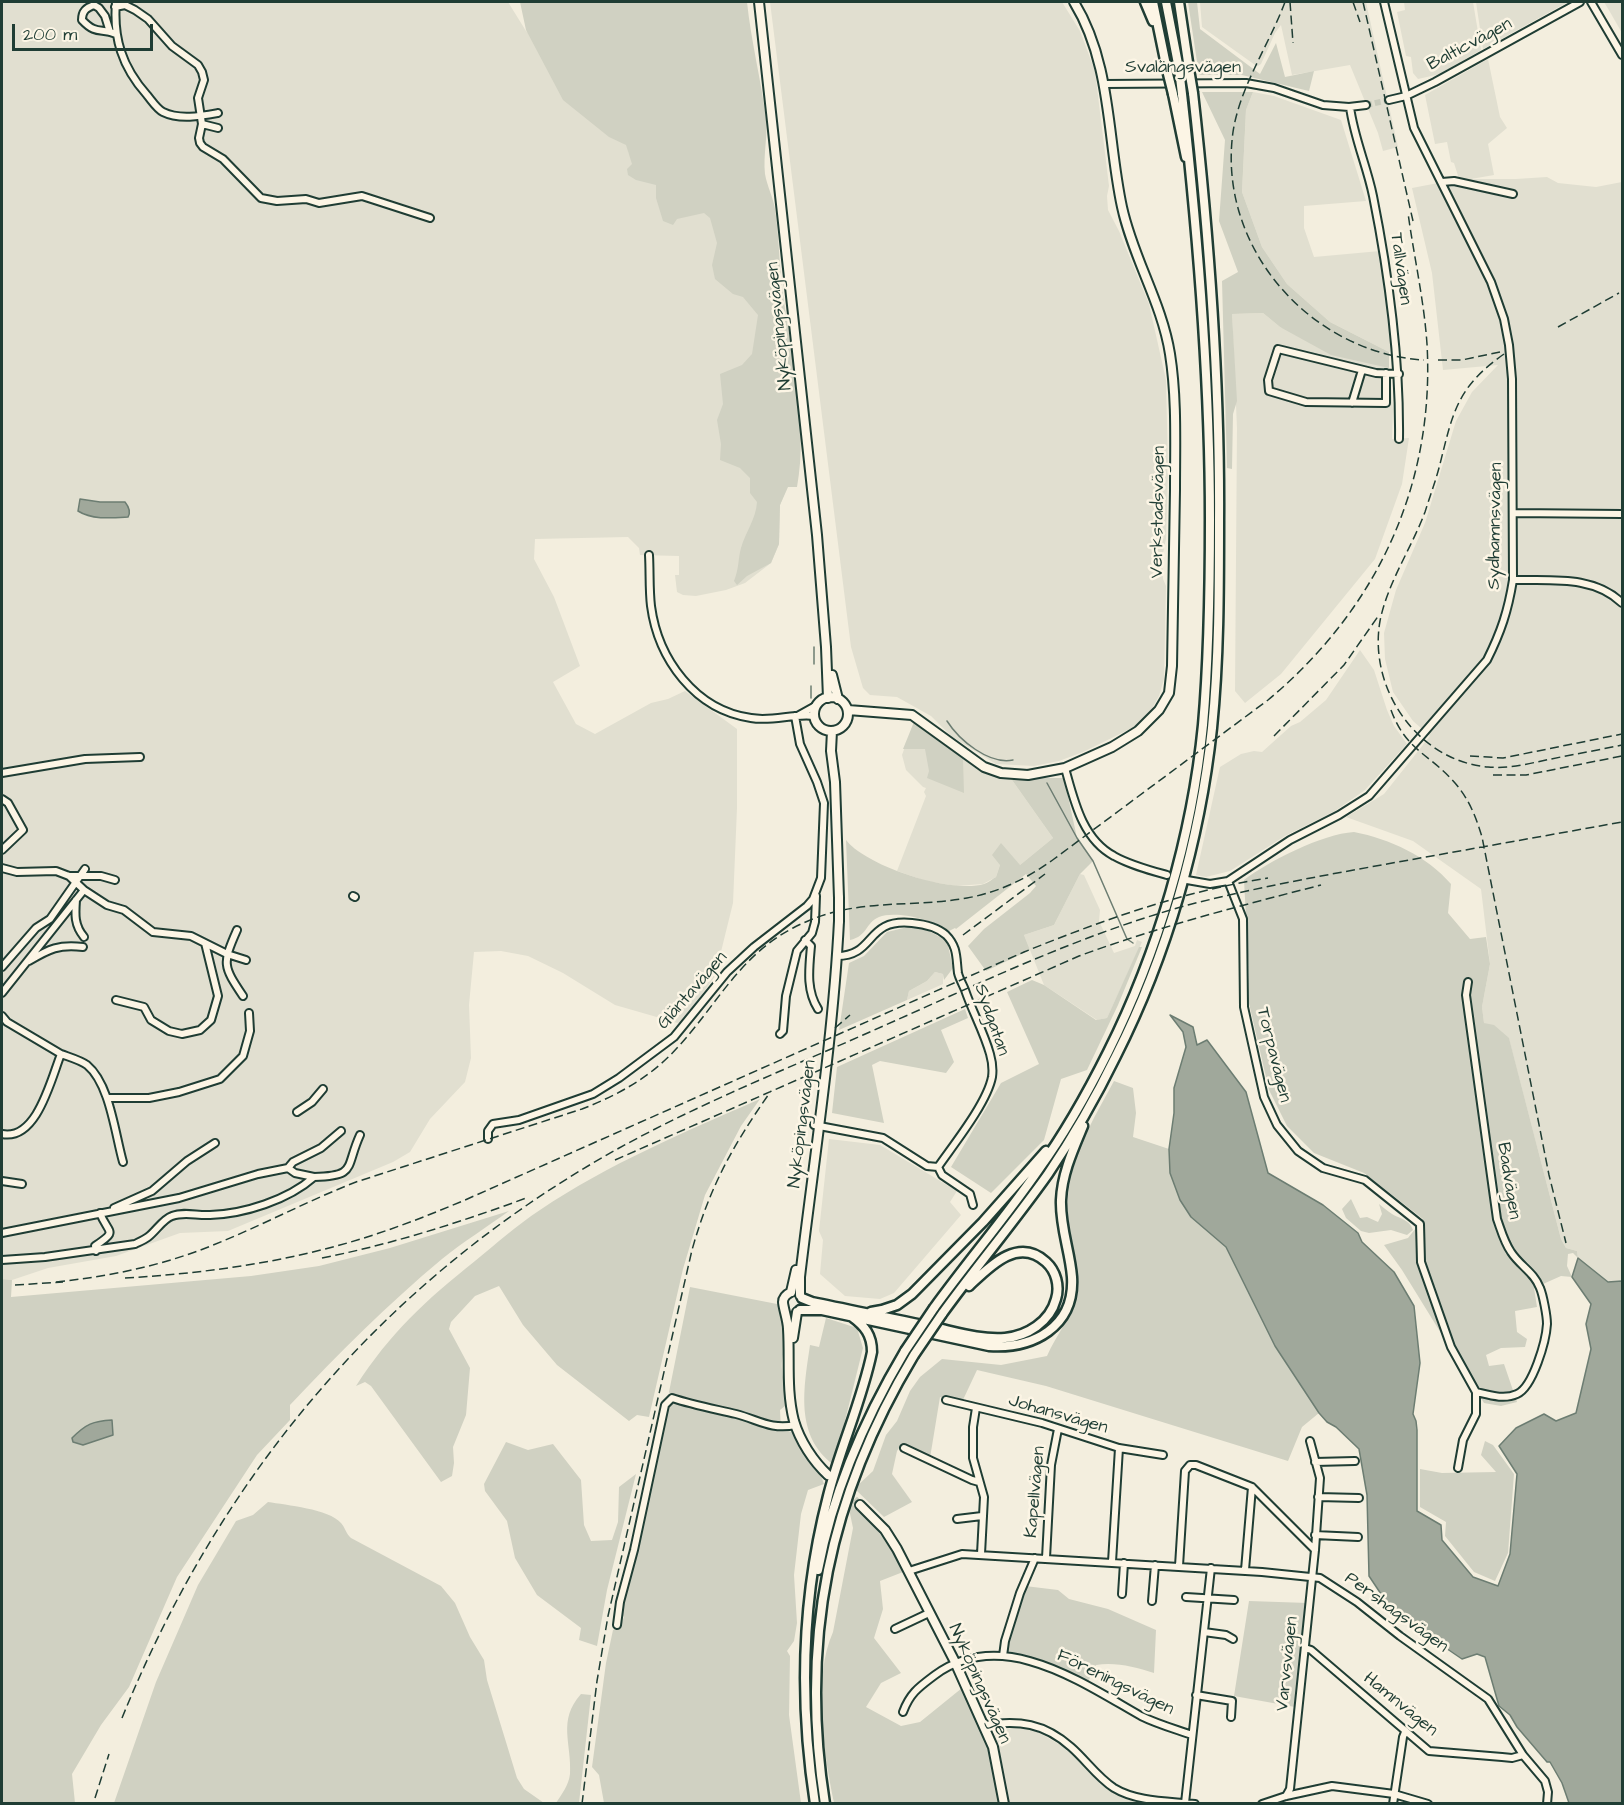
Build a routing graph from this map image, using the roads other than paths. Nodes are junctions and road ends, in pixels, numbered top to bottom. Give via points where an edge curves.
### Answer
1 (759, 2) edge
2 (1074, 2) edge
3 (1145, 2) edge
4 (1153, 2) edge
5 (1166, 2) edge
6 (1179, 2) edge
7 (1384, 2) edge
8 (1580, 2) edge
9 (1591, 2) edge
10 (116, 4) edge
11 (113, 33) junction
12 (1163, 49) junction
13 (1623, 55) edge
14 (1104, 84) junction
15 (1406, 96) junction
16 (1389, 100) tunnel mouth
17 (1366, 105) tunnel mouth
18 (1350, 107) junction
19 (218, 113) dead end
20 (200, 116) junction
21 (202, 124) junction
22 (218, 128) dead end
23 (1442, 183) junction
24 (1193, 190) junction
25 (1513, 194) dead end
26 (430, 218) dead end
27 (1362, 370) junction
28 (1386, 373) junction
29 (1399, 374) junction
30 (1352, 403) junction
31 (1399, 439) dead end
32 (1513, 513) junction
33 (1623, 514) edge
34 (649, 555) dead end
35 (1513, 580) junction
36 (1623, 603) edge
37 (826, 647) junction
38 (828, 698) junction
39 (838, 699) junction
40 (817, 705) junction
41 (848, 710) junction
42 (871, 712) junction
43 (795, 716) junction
44 (815, 716) junction
45 (847, 720) junction
46 (823, 729) junction
47 (832, 731) junction
48 (831, 750) junction
49 (140, 757) dead end
50 (1065, 768) junction
51 (2, 773) edge
52 (2, 799) edge
53 (2, 850) edge
54 (2, 868) edge
55 (85, 869) dead end
56 (1167, 875) dead end
57 (78, 880) junction
58 (115, 880) dead end
59 (1187, 880) dead end
60 (1228, 881) junction
61 (84, 890) junction
62 (816, 895) junction
63 (76, 899) junction
64 (237, 930) dead end
65 (84, 937) dead end
66 (805, 939) junction
67 (205, 943) junction
68 (83, 947) dead end
69 (227, 954) junction
70 (837, 956) junction
71 (246, 960) dead end
72 (24, 965) junction
73 (2, 967) edge
74 (1468, 982) dead end
75 (2, 993) edge
76 (243, 996) dead end
77 (116, 1000) dead end
78 (818, 1009) dead end
79 (249, 1013) dead end
80 (2, 1016) edge
81 (780, 1034) dead end
82 (61, 1054) junction
83 (323, 1089) dead end
84 (107, 1098) junction
85 (1092, 1101) junction
86 (297, 1112) dead end
87 (817, 1125) junction
88 (1067, 1125) junction
89 (341, 1131) dead end
90 (2, 1134) edge
91 (360, 1135) dead end
92 (488, 1139) dead end
93 (215, 1143) dead end
94 (123, 1162) dead end
95 (938, 1167) junction
96 (288, 1168) junction
97 (314, 1176) junction
98 (2, 1181) edge
99 (22, 1184) dead end
100 (973, 1205) dead end
101 (100, 1213) junction
102 (2, 1233) edge
103 (96, 1251) junction
104 (2, 1260) edge
105 (791, 1292) junction
106 (801, 1296) junction
107 (950, 1302) junction
108 (786, 1309) junction
109 (798, 1311) junction
110 (860, 1312) junction
111 (851, 1316) junction
112 (790, 1391) junction
113 (1476, 1392) junction
114 (946, 1400) dead end
115 (976, 1408) junction
116 (796, 1425) junction
117 (1058, 1429) junction
118 (1310, 1441) dead end
119 (904, 1448) dead end
120 (1119, 1448) junction
121 (1163, 1455) dead end
122 (1354, 1461) dead end
123 (1315, 1462) junction
124 (1458, 1468) dead end
125 (828, 1475) tunnel mouth
126 (979, 1482) junction
127 (1252, 1487) junction
128 (1318, 1497) junction
129 (1359, 1498) dead end
130 (860, 1505) tunnel mouth
131 (982, 1516) junction
132 (957, 1519) dead end
133 (1315, 1535) junction
134 (1358, 1537) dead end
135 (1315, 1550) junction
136 (981, 1554) junction
137 (1035, 1558) junction
138 (1046, 1558) junction
139 (1112, 1562) junction
140 (1124, 1563) junction
141 (1155, 1565) junction
142 (1179, 1566) junction
143 (1211, 1568) junction
144 (1245, 1570) junction
145 (909, 1571) junction
146 (1312, 1576) junction
147 (1122, 1594) dead end
148 (1186, 1597) dead end
149 (1209, 1598) junction
150 (1234, 1600) dead end
151 (1152, 1601) dead end
152 (929, 1613) junction
153 (617, 1625) dead end
154 (895, 1629) dead end
155 (1204, 1632) junction
156 (808, 1635) junction
157 (1233, 1639) dead end
158 (1305, 1648) junction
159 (1003, 1656) junction
160 (955, 1662) junction
161 (1196, 1695) junction
162 (903, 1712) dead end
163 (1231, 1717) dead end
164 (985, 1725) junction
165 (1405, 1732) junction
166 (1192, 1735) junction
167 (1523, 1755) junction
168 (1394, 1794) junction
169 (1286, 1796) junction
170 (815, 1803) edge
171 (825, 1803) edge
172 (1004, 1803) edge
173 (1185, 1803) edge
174 (1195, 1803) edge
175 (1264, 1803) edge
176 (1393, 1803) edge
177 (1428, 1803) edge
178 (1546, 1803) edge

1 - 37 main road, Nyköpingsvägen
2 - 14 main road, Verkstadsvägen via 1096,48
3 - 12 highway
4 - 12 highway
5 - 24 highway, bridge via 1179,69
6 - 85 highway, bridge via 1193,93 1211,277 1217,397 1218,640 1212,727 1192,842 1160,953 1135,1015
7 - 15 street, Sydhamnsvägen
8 - 15 street, Balticvägen
9 - 13 street
10 - 11 street
10 - 20 street via 135,10 198,65 204,80 198,98
11 - 11 street via 89,28 82,20 86,8 99,8
11 - 20 street via 127,70 161,111
12 - 24 highway, bridge
14 - 18 street, Svalängsvägen via 1246,82 1323,105
14 - 50 main road, Verkstadsvägen via 1123,209 1170,353 1175,411 1172,666 1169,693 1138,731
15 - 16 street
15 - 23 street, Sydhamnsvägen via 1414,128
17 - 18 street, Svalängsvägen
18 - 29 street, Tallvägen via 1379,225
19 - 20 street
20 - 21 street
21 - 22 street
21 - 26 street via 202,147 223,159 261,198 319,203 362,196
23 - 25 street via 1454,181
23 - 32 street, Sydhamnsvägen via 1491,282 1504,319 1512,379
24 - 88 highway via 1201,270 1210,484 1208,639 1202,728 1183,840 1152,947 1113,1042
27 - 28 street
27 - 30 street
27 - 30 street via 1278,349 1268,380 1269,391 1306,402
28 - 29 street
28 - 30 street via 1386,403
29 - 31 street, Tallvägen
32 - 33 street
32 - 35 street, Sydhamnsvägen
34 - 43 street via 651,608 659,640 672,667 688,687 736,716 764,720
35 - 36 street via 1581,582 1596,586
35 - 60 street, Sydhamnsvägen via 1508,612 1487,660 1381,784 1369,796
37 - 38 main road, Nyköpingsvägen
37 - 39 main road, Nyköpingsvägen
38 - 39 main road
38 - 40 main road
39 - 41 main road
40 - 43 street
40 - 44 main road
41 - 42 main road, Verkstadsvägen
41 - 45 main road
42 - 45 main road, Verkstadsvägen
42 - 50 main road, Verkstadsvägen via 912,715 984,767 1001,773 1028,775
43 - 44 street
43 - 62 street via 800,744 824,803 822,870
44 - 46 main road
45 - 47 main road via 840,729
46 - 47 main road
46 - 48 main road, Nyköpingsvägen
47 - 48 main road, Nyköpingsvägen
48 - 70 main road, Nyköpingsvägen, bridge via 839,898
49 - 51 street via 85,759
50 - 56 street via 1080,818 1100,846 1122,860
52 - 53 street via 23,830
54 - 57 street via 17,872 56,871
55 - 57 street
57 - 58 street via 101,876
57 - 61 street
57 - 73 street via 50,919 36,928
59 - 60 street via 1210,884
60 - 113 street, Torpavägen via 1244,919 1244,1007 1264,1097 1277,1125 1298,1151 1323,1167 1365,1180 1420,1224 1421,1262 1451,1347
61 - 63 street
61 - 67 street via 106,905 124,910 153,932 191,936
62 - 66 street via 815,922
62 - 92 street, Gläntavägen via 726,972 667,1043 593,1094 519,1120 493,1124
63 - 65 street via 75,921
63 - 72 street
64 - 69 street
66 - 78 street via 811,946 809,986
66 - 81 street via 797,951
67 - 69 street
67 - 77 street via 218,996 211,1020 200,1029 182,1034 169,1031 152,1020 144,1007
68 - 72 street via 56,947
69 - 71 street
69 - 76 street via 225,966
70 - 87 main road, Nyköpingsvägen
70 - 95 street, Sydgatan via 856,953 882,926 901,922 935,928 955,947 958,973 991,1054 992,1074 981,1103
72 - 75 street
74 - 113 street, Badvägen via 1466,995 1497,1219 1512,1254 1534,1275 1541,1289 1547,1324 1525,1389 1505,1397
79 - 84 street via 250,1031 243,1056 220,1079 149,1098
80 - 82 street
82 - 84 street via 85,1064 99,1077
82 - 90 street via 32,1123 21,1131
83 - 86 street
84 - 94 street
85 - 107 highway via 1049,1173
85 - 111 highway via 1068,1161 1061,1196 1071,1291 1066,1309 1049,1331 1023,1345 1002,1347
87 - 95 street via 883,1138 927,1166
87 - 105 main road, Nyköpingsvägen
87 - 106 main road, Nyköpingsvägen
88 - 110 highway via 983,1222 912,1294 890,1308
88 - 156 highway, bridge via 1040,1168 934,1308 880,1393 845,1470 823,1544
89 - 96 street
91 - 97 street via 349,1169 336,1176
93 - 101 street via 152,1191
95 - 100 street via 942,1175 970,1194
96 - 97 street
96 - 101 street via 179,1198
97 - 103 street via 303,1186 251,1207 209,1215 170,1216 135,1244
98 - 99 street
101 - 102 street
101 - 103 street via 111,1232 96,1246
103 - 104 street
105 - 106 main road
105 - 108 main road via 783,1299
106 - 109 main road via 803,1305
106 - 110 highway
107 - 110 highway via 993,1264 1014,1253 1030,1253 1045,1261 1057,1282 1056,1298 1046,1318 1024,1333 1004,1338
107 - 171 highway, bridge via 914,1355 869,1438 833,1546 822,1600 815,1678
108 - 109 main road
108 - 112 main road
109 - 111 highway via 822,1310
109 - 112 main road via 793,1330
111 - 156 highway via 869,1332 872,1352 819,1534 811,1575
112 - 116 main road
113 - 124 street via 1476,1414 1463,1440
114 - 115 street, Johansvägen
115 - 117 street, Johansvägen
115 - 126 street via 973,1458
116 - 125 main road via 804,1444
116 - 153 street via 769,1426 672,1398 664,1406
117 - 120 street, Johansvägen
117 - 138 street, Kapellvägen via 1051,1465
118 - 123 street, Varvsvägen
119 - 126 street
120 - 121 street, Johansvägen
120 - 139 street
122 - 123 street
123 - 128 street, Varvsvägen via 1320,1478
126 - 131 street via 984,1497
127 - 135 street
127 - 142 street via 1190,1465 1185,1471
127 - 144 street
128 - 129 street
128 - 133 street, Varvsvägen
130 - 145 main road, Nyköpingsvägen via 885,1530
131 - 132 street
131 - 136 street
133 - 134 street
133 - 135 street, Varvsvägen
135 - 146 street, Varvsvägen
136 - 137 street, Pershagsvägen
136 - 145 street, Pershagsvägen via 962,1554
137 - 138 street, Pershagsvägen
137 - 159 street, Kapellvägen via 1020,1593
138 - 139 street, Pershagsvägen
139 - 140 street, Pershagsvägen
140 - 141 street, Pershagsvägen
140 - 147 street
141 - 142 street, Pershagsvägen
141 - 151 street
142 - 143 street, Pershagsvägen
143 - 144 street, Pershagsvägen
143 - 149 street
144 - 146 street, Pershagsvägen
145 - 152 main road, Nyköpingsvägen
146 - 158 street, Varvsvägen
146 - 167 street, Pershagsvägen via 1332,1584 1483,1694
148 - 149 street
149 - 150 street
149 - 155 street
152 - 154 street, Nyköpingsvägen
152 - 160 main road, Nyköpingsvägen
155 - 157 street
155 - 161 street
156 - 170 highway via 805,1716
158 - 165 street, Hamnvägen
158 - 169 street, Varvsvägen via 1290,1789
159 - 160 street, Föreningsvägen
159 - 166 street, Föreningsvägen via 1059,1671 1142,1716
160 - 162 street, Föreningsvägen via 911,1694
160 - 164 main road, Nyköpingsvägen
161 - 163 street via 1232,1701
161 - 166 street
164 - 172 main road, Nyköpingsvägen
164 - 173 street via 1030,1724 1070,1746 1115,1788 1143,1798
165 - 167 street, Hamnvägen via 1429,1751 1502,1758
165 - 168 street
166 - 173 street
167 - 178 street, Pershagsvägen via 1545,1781
168 - 169 street via 1332,1786
168 - 176 street
168 - 177 street
169 - 175 street
173 - 174 street

